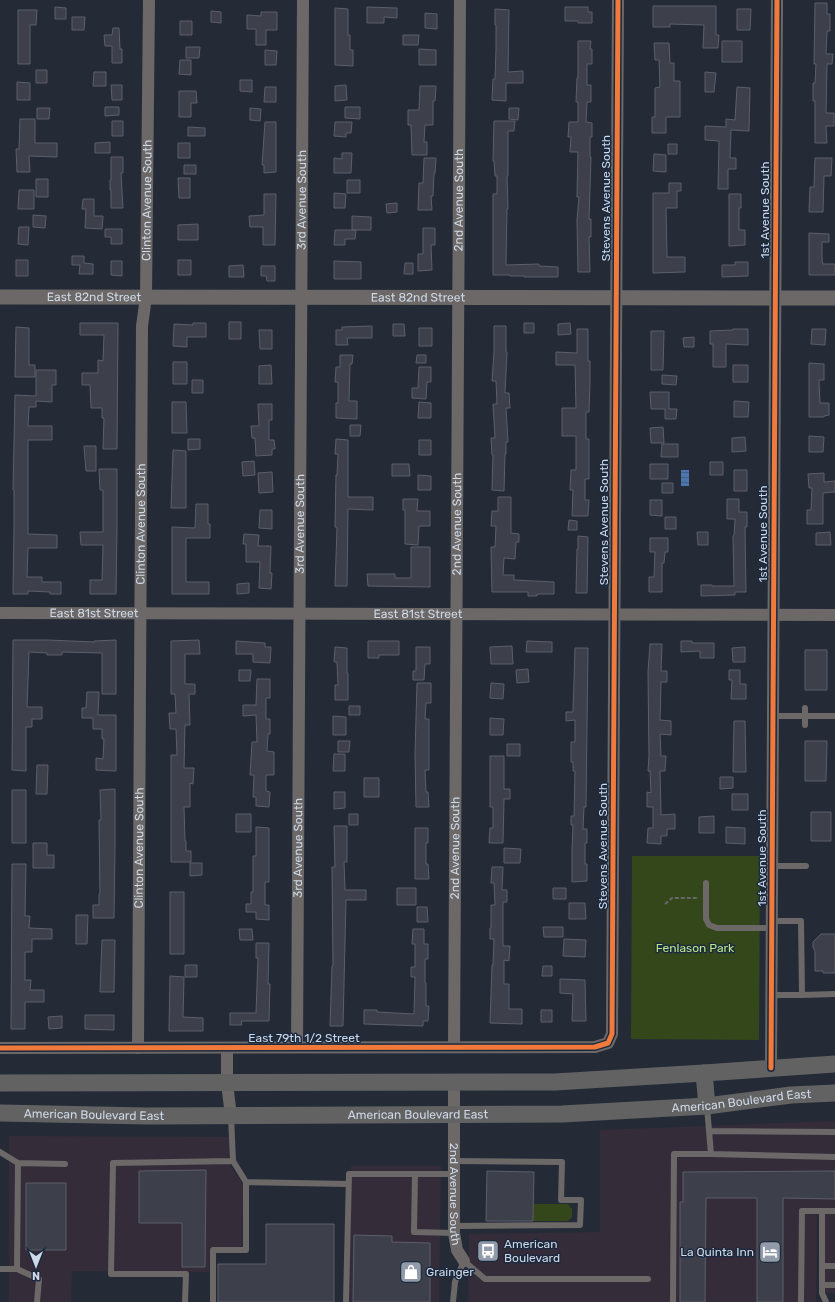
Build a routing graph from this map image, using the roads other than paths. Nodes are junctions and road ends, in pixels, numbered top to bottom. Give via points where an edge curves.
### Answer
1 (149, 0) edge
2 (302, 0) edge
3 (460, 0) edge
4 (618, 0) edge
5 (777, 0) edge
6 (0, 297) edge
7 (146, 297) junction
8 (300, 297) junction
9 (458, 297) junction
10 (616, 297) junction
11 (774, 298) junction
12 (835, 298) edge
13 (0, 612) edge
14 (141, 613) junction
15 (299, 613) junction
16 (456, 613) junction
17 (614, 614) junction
18 (773, 614) junction
19 (835, 615) edge
20 (805, 708) dead end
21 (773, 716) junction
22 (805, 716) junction
23 (835, 716) edge
24 (805, 725) dead end
25 (772, 866) junction
26 (806, 866) dead end
27 (706, 883) dead end
28 (772, 924) junction
29 (835, 994) edge
30 (771, 995) junction
31 (802, 995) junction
32 (608, 1043) joint
33 (297, 1047) junction
34 (454, 1047) junction
35 (0, 1048) edge
36 (138, 1048) junction
37 (227, 1048) junction
38 (835, 1064) edge
39 (771, 1068) junction
40 (704, 1073) junction
41 (454, 1082) junction
42 (227, 1083) junction
43 (0, 1084) edge
44 (835, 1093) edge
45 (707, 1106) junction
46 (0, 1113) edge
47 (454, 1115) junction
48 (231, 1116) junction
49 (710, 1131) junction
50 (835, 1132) edge
51 (0, 1152) edge
52 (711, 1154) junction
53 (835, 1157) edge
54 (454, 1161) junction
55 (233, 1162) junction
56 (18, 1163) junction
57 (65, 1164) dead end
58 (415, 1174) junction
59 (454, 1174) junction
60 (246, 1182) junction
61 (348, 1184) junction
62 (835, 1211) edge
63 (822, 1212) junction
64 (454, 1229) junction
65 (464, 1261) junction
66 (822, 1266) junction
67 (835, 1266) edge
68 (0, 1269) edge
69 (18, 1269) junction
70 (648, 1279) dead end
71 (835, 1285) edge
72 (822, 1286) junction
73 (37, 1302) edge
74 (185, 1302) edge
75 (213, 1302) edge
76 (346, 1302) edge
77 (453, 1302) edge
78 (673, 1302) edge
79 (801, 1302) edge
80 (826, 1302) edge

1 - 7 street, Clinton Avenue South
2 - 8 street, 3rd Avenue South
3 - 9 street, 2nd Avenue South
4 - 10 street, Stevens Avenue South
5 - 11 street, 1st Avenue South
6 - 7 street, East 82nd Street
7 - 8 street, East 82nd Street
7 - 14 street, Clinton Avenue South via 142,326
8 - 9 street, East 82nd Street
8 - 15 street, 3rd Avenue South
9 - 10 street, East 82nd Street
9 - 16 street, 2nd Avenue South
10 - 11 street, East 82nd Street
10 - 17 street, Stevens Avenue South
11 - 12 street, East 82nd Street
11 - 18 street, 1st Avenue South
13 - 14 street, East 81st Street
14 - 15 street, East 81st Street
14 - 36 street, Clinton Avenue South
15 - 16 street, East 81st Street
15 - 33 street, 3rd Avenue South
16 - 17 street, East 81st Street
16 - 34 street, 2nd Avenue South
17 - 18 street, East 81st Street
17 - 32 street, Stevens Avenue South via 612,1034
18 - 19 street, East 81st Street
18 - 21 street, 1st Avenue South
20 - 22 lane
21 - 22 lane
21 - 25 street, 1st Avenue South
22 - 23 lane
22 - 24 lane
25 - 26 lane
25 - 28 street, 1st Avenue South
27 - 28 lane via 706,919 709,925 717,928
28 - 30 street, 1st Avenue South
28 - 31 lane via 801,921
29 - 31 lane
30 - 31 lane
30 - 39 street, 1st Avenue South
32 - 34 street, East 79th 1/2 Street via 595,1047
33 - 34 street, East 79th 1/2 Street
33 - 37 street, East 79th 1/2 Street
35 - 36 street, East 79th 1/2 Street
36 - 37 street, East 79th 1/2 Street
37 - 42 street
38 - 39 main road
39 - 40 main road
40 - 41 main road via 555,1082
40 - 45 main road
41 - 42 main road
41 - 47 street, 2nd Avenue South
42 - 43 main road
42 - 48 street
44 - 45 main road, American Boulevard East via 791,1095
45 - 47 main road, American Boulevard East via 562,1114
45 - 49 lane
46 - 48 main road, American Boulevard East
47 - 48 main road, American Boulevard East
47 - 54 street, 2nd Avenue South
48 - 55 lane
49 - 50 lane
49 - 52 lane
51 - 56 lane
52 - 53 lane
52 - 78 lane via 674,1154
54 - 59 street, 2nd Avenue South
54 - 64 lane via 562,1162 561,1200 581,1200 580,1225
55 - 60 lane
55 - 74 lane via 113,1163 111,1274 186,1274
56 - 57 lane
56 - 69 lane
58 - 59 lane
58 - 61 lane via 349,1174
58 - 64 lane via 414,1232
59 - 64 street, 2nd Avenue South
60 - 61 lane
60 - 75 lane via 246,1250 213,1250
61 - 76 lane
62 - 63 lane
63 - 66 lane
63 - 79 lane via 802,1211
64 - 65 street, 2nd Avenue South via 457,1250
65 - 70 lane via 485,1279
65 - 77 lane, 2nd Avenue South via 455,1282
66 - 67 lane
66 - 72 lane
68 - 69 lane
69 - 73 lane via 39,1279
71 - 72 lane
72 - 80 lane

